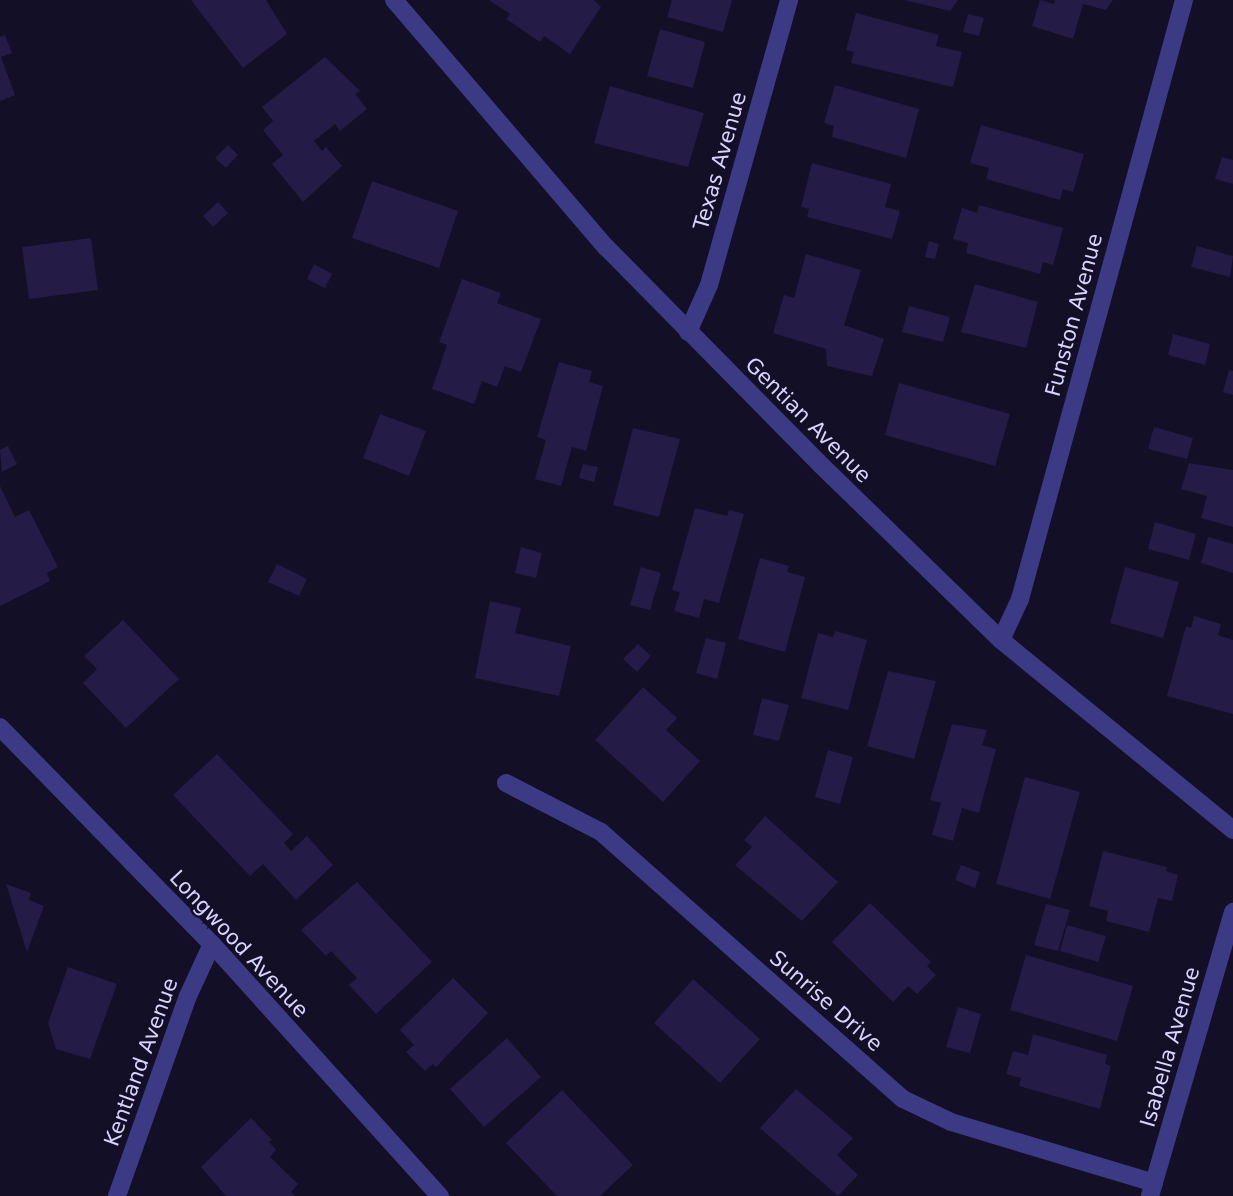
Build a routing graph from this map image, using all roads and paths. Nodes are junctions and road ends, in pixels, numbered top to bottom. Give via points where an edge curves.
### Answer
1 (394, 0) edge
2 (789, 0) edge
3 (1184, 0) edge
4 (688, 332) junction
5 (1001, 640) junction
6 (0, 727) edge
7 (506, 783) dead end
8 (1233, 830) edge
9 (1233, 912) edge
10 (212, 944) junction
11 (1152, 1189) edge
12 (117, 1196) edge
13 (440, 1196) edge

1 - 4 street, Gentian Avenue via 606,247
2 - 4 street, Texas Avenue via 709,285
3 - 5 street, Funston Avenue via 1020,599
4 - 5 street, Gentian Avenue
5 - 8 street, Gentian Avenue
6 - 10 street, Longwood Avenue
7 - 11 street, Sunrise Drive via 601,832 903,1100 951,1122
9 - 11 street, Isabella Avenue
10 - 12 street, Kentland Avenue via 188,996
10 - 13 street, Longwood Avenue

